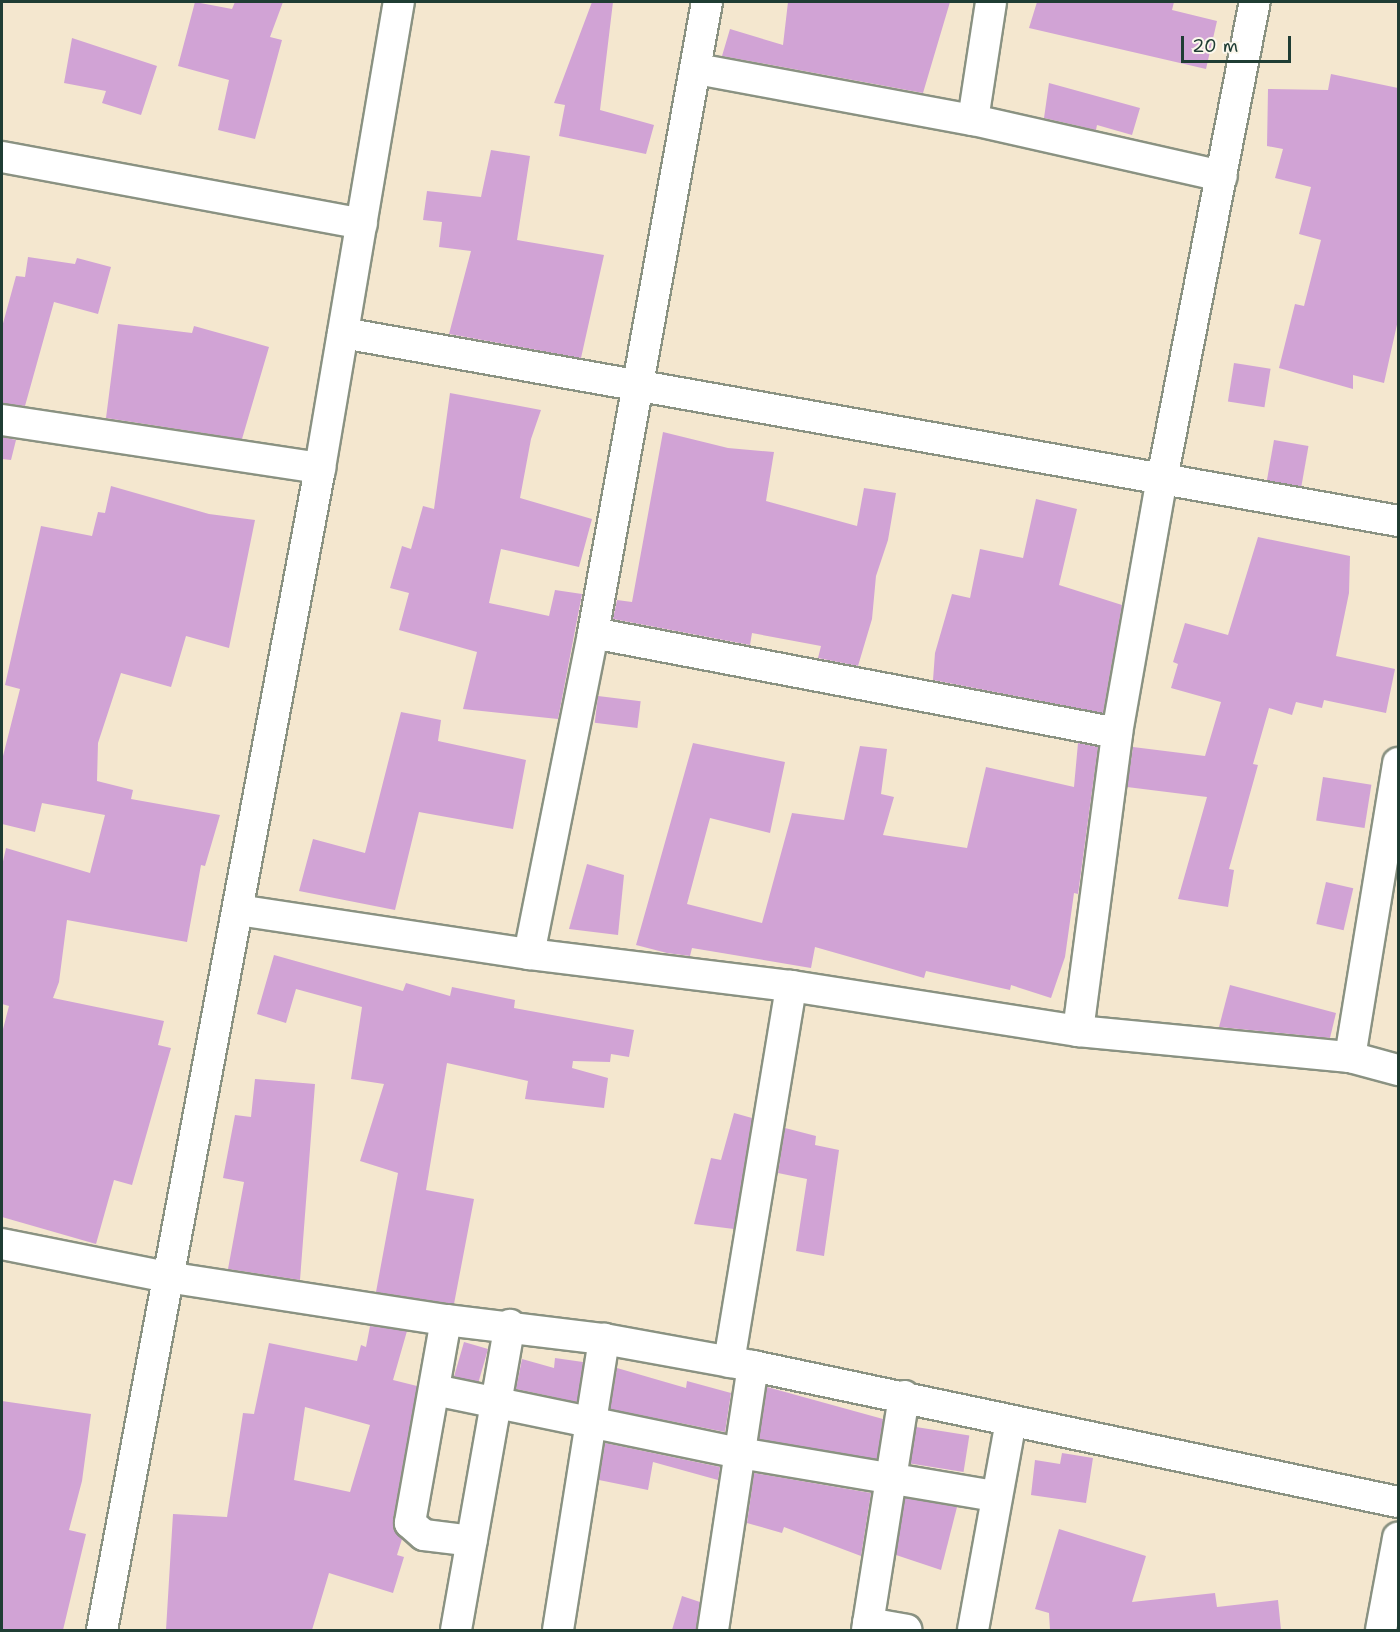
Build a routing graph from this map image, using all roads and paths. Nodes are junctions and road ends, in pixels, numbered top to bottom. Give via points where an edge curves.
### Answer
1 (399, 2) edge
2 (707, 2) edge
3 (991, 2) edge
4 (1255, 2) edge
5 (696, 69) junction
6 (973, 120) junction
7 (2, 157) edge
8 (1222, 176) junction
9 (362, 224) junction
10 (343, 333) junction
11 (638, 385) junction
12 (2, 420) edge
13 (320, 468) junction
14 (1162, 479) junction
15 (1398, 521) edge
16 (593, 633) junction
17 (1117, 733) junction
18 (1398, 763) edge
19 (238, 910) junction
20 (529, 954) junction
21 (791, 986) junction
22 (1078, 1031) junction
23 (1350, 1057) junction
24 (1398, 1070) edge
25 (2, 1244) edge
26 (167, 1277) junction
27 (446, 1320) junction
28 (510, 1325) junction
29 (604, 1339) junction
30 (741, 1364) junction
31 (435, 1390) junction
32 (904, 1396) junction
33 (494, 1403) junction
34 (1011, 1421) junction
35 (589, 1422) junction
36 (740, 1453) junction
37 (891, 1479) junction
38 (994, 1497) junction
39 (1398, 1502) edge
40 (1398, 1538) edge
41 (472, 1541) junction
42 (867, 1627) edge
43 (102, 1630) edge
44 (456, 1630) edge
45 (558, 1630) edge
46 (713, 1630) edge
47 (906, 1630) edge
48 (973, 1630) edge
49 (1381, 1630) edge

1 - 9 street
2 - 5 street
3 - 6 street
4 - 8 street
5 - 6 street
5 - 11 street
6 - 8 street
7 - 9 street
8 - 14 street
9 - 10 street
10 - 11 street
10 - 13 street
11 - 14 street
11 - 16 street
12 - 13 street
13 - 19 street
14 - 15 street
14 - 17 street
16 - 17 street
16 - 20 street
17 - 22 street
18 - 23 street
19 - 20 street
19 - 26 street
20 - 21 street
21 - 22 street
21 - 30 street
22 - 23 street
23 - 24 street
25 - 26 street
26 - 27 street
26 - 43 street
27 - 28 street
27 - 31 street
28 - 29 street
28 - 33 street
29 - 30 street
29 - 35 street
30 - 32 street
30 - 36 street
31 - 33 street
31 - 41 street via 410,1523 424,1534
32 - 34 street
32 - 37 street
33 - 35 street
33 - 41 street
34 - 38 street
34 - 39 street
35 - 36 street
35 - 45 street
36 - 37 street
36 - 46 street
37 - 38 street
37 - 42 street
38 - 48 street
40 - 49 street
41 - 44 street
42 - 47 street

